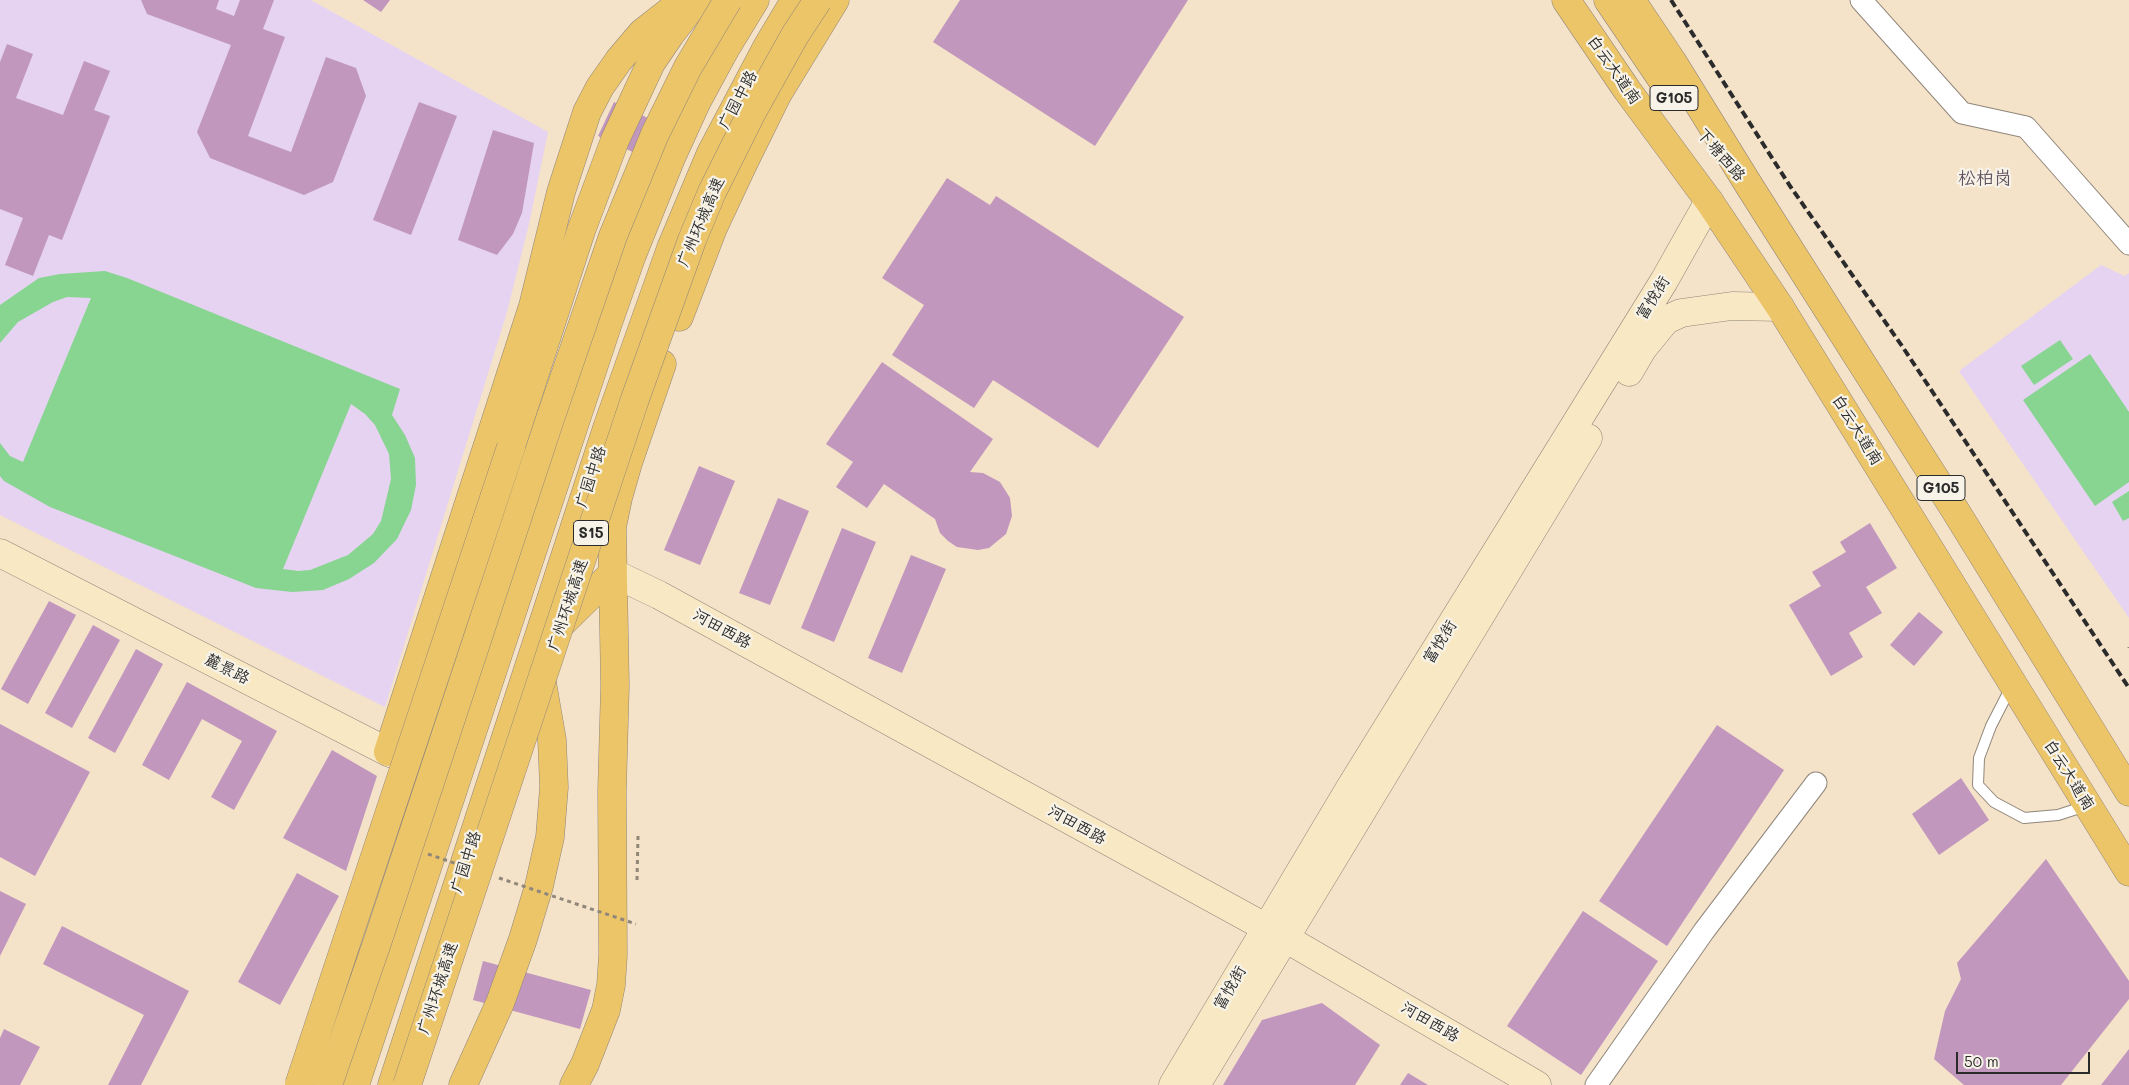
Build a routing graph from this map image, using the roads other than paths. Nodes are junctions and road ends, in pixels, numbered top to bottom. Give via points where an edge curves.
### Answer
1 (684, 0) edge
2 (697, 0) edge
3 (728, 0) edge
4 (755, 0) edge
5 (818, 0) edge
6 (835, 0) edge
7 (1566, 0) edge
8 (1587, 0) edge
9 (1608, 0) edge
10 (1631, 0) edge
11 (1861, 0) edge
12 (790, 8) edge
13 (724, 51) junction
14 (777, 95) junction
15 (1750, 187) junction
16 (1709, 200) junction
17 (646, 220) junction
18 (2129, 244) edge
19 (1780, 307) junction
20 (654, 386) junction
21 (608, 425) junction
22 (566, 448) junction
23 (503, 519) junction
24 (0, 553) edge
25 (613, 573) junction
26 (536, 649) junction
27 (2013, 684) junction
28 (388, 752) junction
29 (423, 766) junction
30 (457, 779) junction
31 (1816, 783) dead end
32 (2129, 792) edge
33 (2088, 805) junction
34 (2128, 873) edge
35 (1275, 933) junction
36 (1188, 1079) edge
37 (299, 1085) edge
38 (318, 1085) edge
39 (328, 1085) edge
40 (355, 1085) edge
41 (392, 1085) edge
42 (407, 1085) edge
43 (463, 1085) edge
44 (574, 1085) edge
45 (1536, 1085) edge
46 (1596, 1085) edge

1 - 28 main road via 642,33 600,87 587,112 561,192 533,306
2 - 37 main road, bridge via 651,64 615,140 581,231
3 - 13 main road
3 - 39 main road, bridge via 688,67 655,134 617,228
4 - 13 main road, 广园中路
5 - 42 main road, 广州环城高速 / S15, bridge via 751,114 712,192 689,248 632,408
6 - 14 main road
7 - 16 main road, 白云大道南 via 1627,90
8 - 16 main road, 下塘西路 / G105 via 1646,88
9 - 15 main road, 下塘西路 / G105 via 1690,120
10 - 15 main road
11 - 18 street via 1962,113 2026,126
12 - 14 main road
12 - 21 main road, 广园中路 via 735,105 690,198
13 - 17 main road, 广园中路 via 698,101
14 - 20 main road via 713,228
15 - 32 main road, G105
16 - 19 main road, 白云大道南 / G105
16 - 35 street, 富悦街 via 1664,281
17 - 22 main road, 广园中路
17 - 23 main road via 613,260 574,324 556,365
19 - 27 main road, 白云大道南 / G105
19 - 35 street, 富悦街 via 1732,306 1681,313 1666,320 1654,334
20 - 21 main road
20 - 25 main road via 618,498 612,528
21 - 26 main road, 广园中路
22 - 23 main road
22 - 30 main road, 广园中路
23 - 29 main road
24 - 28 street, 麓景路
25 - 26 main road
25 - 35 street, 河田西路 via 668,600
25 - 44 main road via 612,978 606,1010
26 - 41 main road, 广园中路
26 - 43 main road via 552,740 554,787 550,837 540,886 523,939 500,1003
27 - 33 main road, 白云大道南 / G105
27 - 33 lane via 1978,758 1978,785 1994,802 2024,818 2058,815
28 - 29 street, 麓景路
29 - 30 street, 麓景路
29 - 38 main road
30 - 40 main road, 广园中路
31 - 46 street via 1704,931
33 - 34 main road, 白云大道南 / G105
35 - 36 street, 富悦街
35 - 45 street, 河田西路

